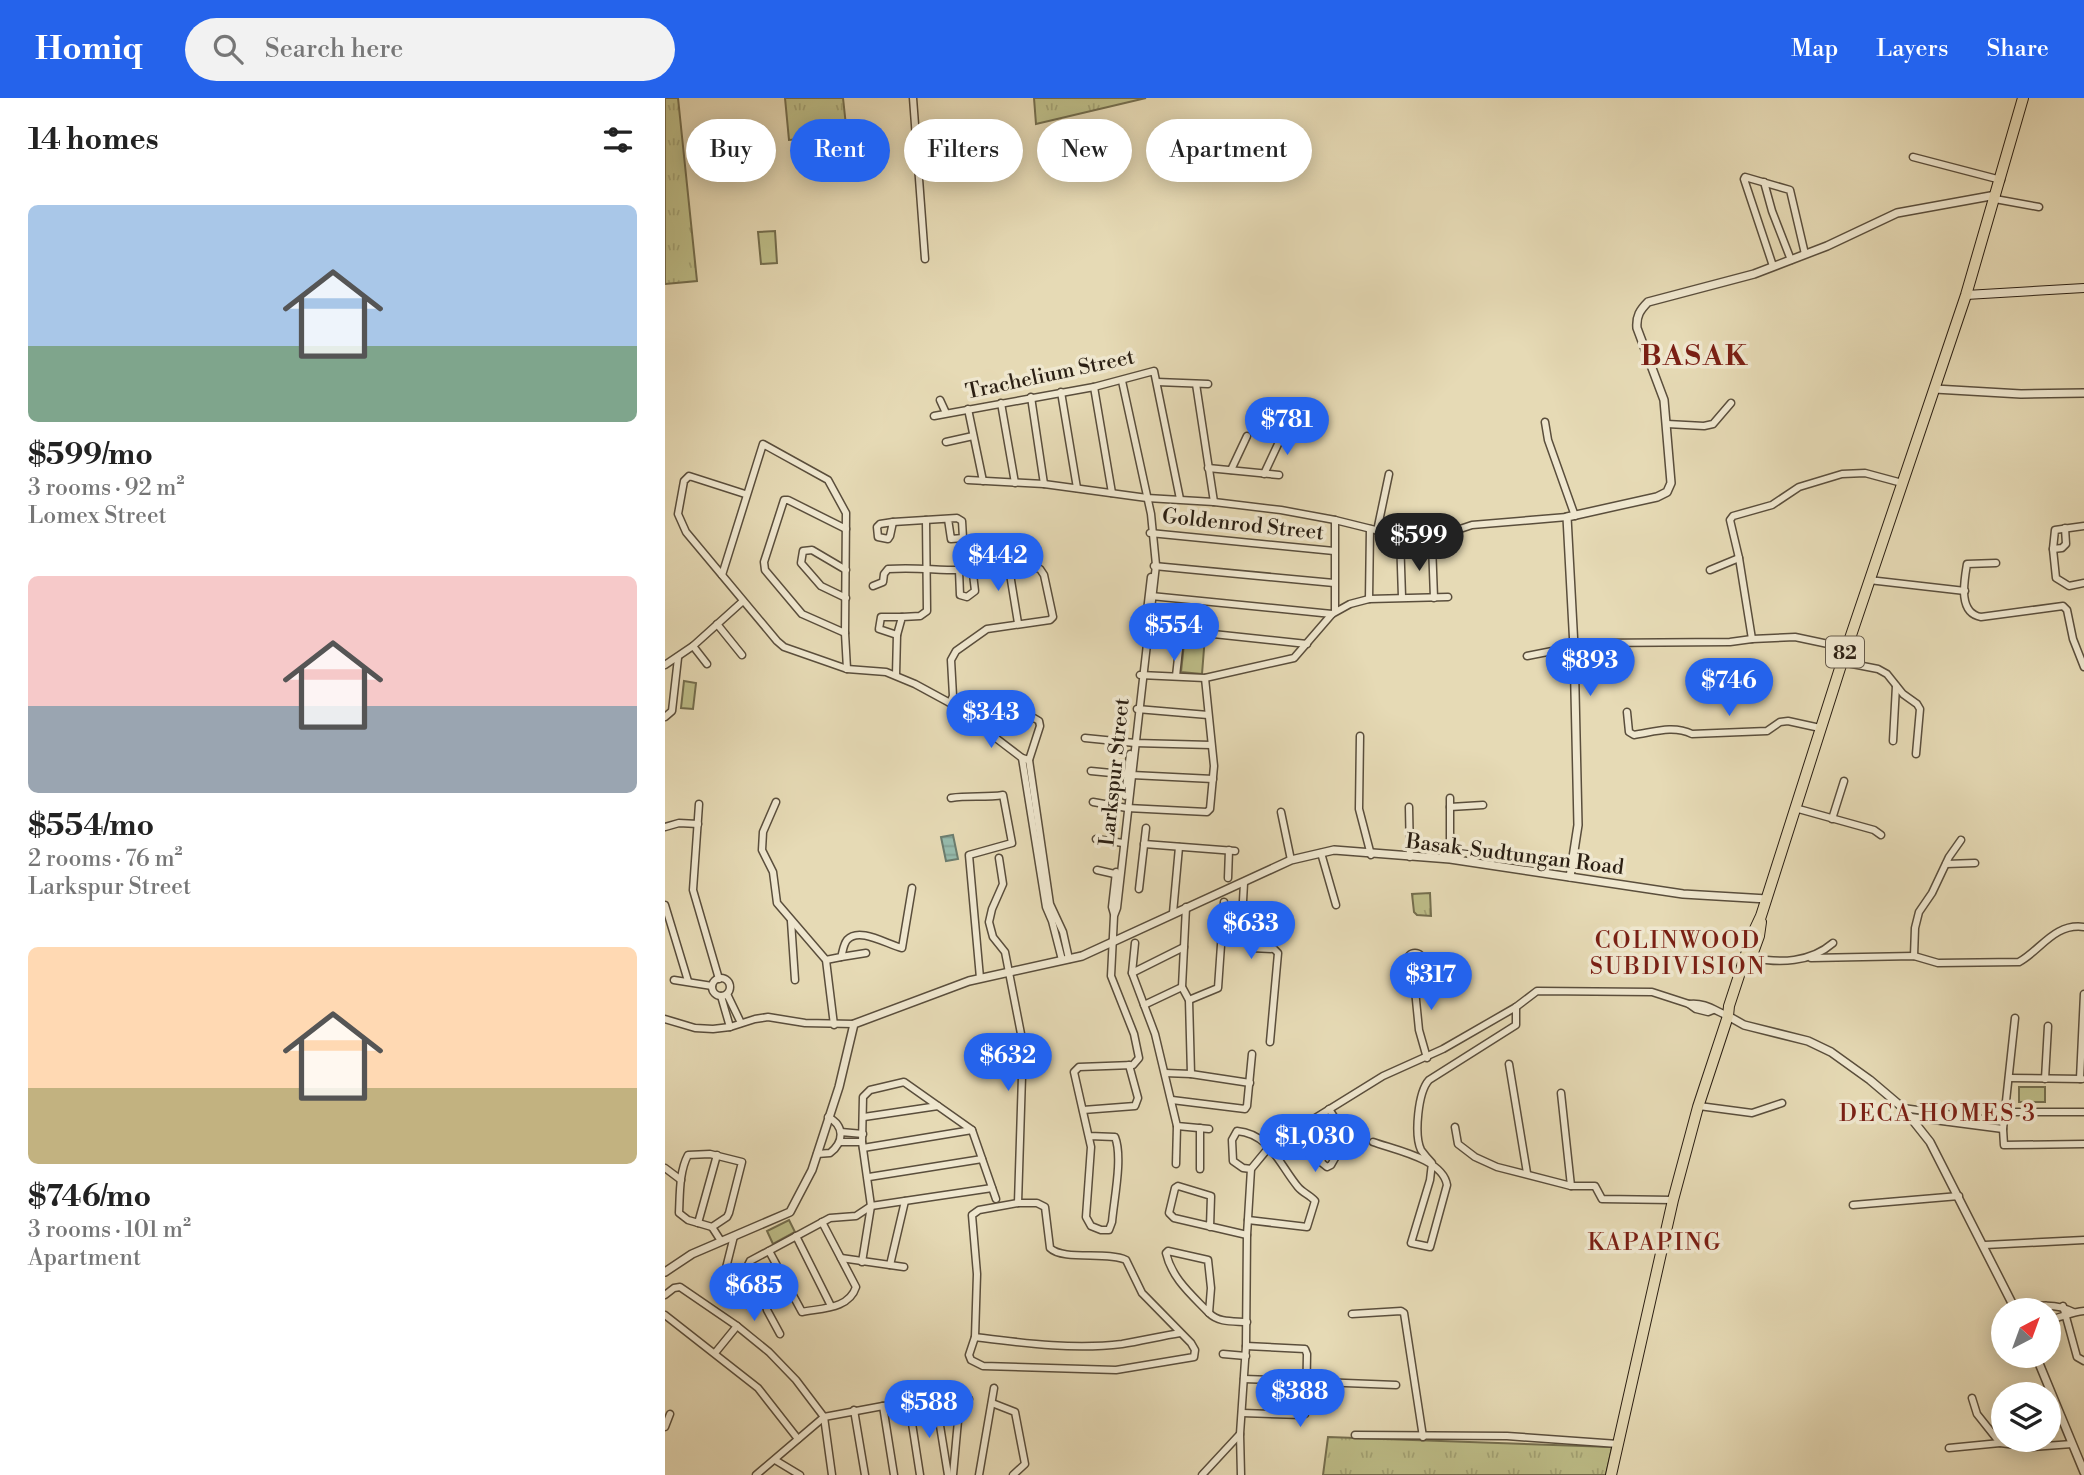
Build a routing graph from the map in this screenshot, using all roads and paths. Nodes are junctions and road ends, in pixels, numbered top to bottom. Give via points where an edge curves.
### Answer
1 (913, 98) edge
2 (2023, 98) edge
3 (1913, 157) dead end
4 (2001, 180) junction
5 (1764, 182) junction
6 (1996, 197) junction
7 (2039, 207) dead end
8 (1805, 254) junction
9 (925, 259) dead end
10 (1791, 260) junction
11 (1773, 267) junction
12 (2084, 288) edge
13 (1966, 295) junction
14 (1122, 380) junction
15 (1157, 382) junction
16 (1196, 384) junction
17 (1207, 384) dead end
18 (1094, 387) junction
19 (1935, 389) junction
20 (1061, 392) junction
21 (2084, 393) edge
22 (1031, 397) junction
23 (940, 400) dead end
24 (1001, 403) junction
25 (1731, 403) dead end
26 (968, 409) junction
27 (946, 413) junction
28 (934, 416) dead end
29 (1545, 422) dead end
30 (1667, 424) junction
31 (1286, 427) dead end
32 (973, 436) junction
33 (1247, 436) dead end
34 (946, 442) dead end
35 (1208, 468) junction
36 (1231, 470) junction
37 (1263, 474) junction
38 (1389, 474) dead end
39 (1279, 475) dead end
40 (968, 480) dead end
41 (983, 481) junction
42 (1015, 482) junction
43 (1902, 483) junction
44 (1044, 484) junction
45 (1077, 488) junction
46 (1112, 493) junction
47 (745, 494) junction
48 (1147, 498) junction
49 (1180, 499) junction
50 (1214, 502) junction
51 (1571, 516) junction
52 (948, 519) dead end
53 (926, 520) junction
54 (1335, 520) junction
55 (893, 523) dead end
56 (2084, 526) edge
57 (2065, 528) junction
58 (846, 529) junction
59 (1373, 530) junction
60 (1150, 533) junction
61 (1400, 537) junction
62 (1436, 544) junction
63 (2053, 549) junction
64 (1334, 551) junction
65 (1739, 558) junction
66 (1996, 563) dead end
67 (1154, 566) junction
68 (846, 570) junction
69 (927, 570) junction
70 (959, 570) dead end
71 (1710, 570) dead end
72 (722, 575) junction
73 (1870, 580) junction
74 (1334, 583) junction
75 (2084, 583) edge
76 (873, 586) dead end
77 (1965, 591) junction
78 (1151, 596) junction
79 (1402, 597) junction
80 (1448, 597) dead end
81 (846, 598) junction
82 (1434, 598) junction
83 (1369, 599) junction
84 (743, 601) junction
85 (1334, 613) junction
86 (902, 617) junction
87 (1018, 623) junction
88 (717, 624) junction
89 (1147, 627) junction
90 (1181, 631) junction
91 (845, 633) junction
92 (897, 635) junction
93 (1752, 639) junction
94 (1307, 644) junction
95 (692, 646) junction
96 (1574, 647) junction
97 (1847, 648) junction
98 (742, 655) dead end
99 (1527, 656) dead end
100 (678, 657) junction
101 (1842, 662) junction
102 (707, 664) dead end
103 (665, 665) edge
104 (2084, 667) edge
105 (847, 669) junction
106 (1141, 675) junction
107 (896, 676) junction
108 (1175, 676) junction
109 (1205, 678) junction
110 (1896, 686) junction
111 (950, 702) junction
112 (1137, 709) junction
113 (1627, 712) dead end
114 (1208, 715) junction
115 (665, 716) edge
116 (1022, 722) dead end
117 (1820, 728) junction
118 (1360, 736) dead end
119 (1085, 738) dead end
120 (1893, 741) dead end
121 (1133, 743) junction
122 (1211, 745) junction
123 (1916, 754) dead end
124 (1026, 759) junction
125 (1091, 771) dead end
126 (1129, 775) junction
127 (1213, 779) junction
128 (1844, 781) dead end
129 (951, 798) dead end
130 (1450, 798) dead end
131 (776, 802) dead end
132 (1093, 802) dead end
133 (699, 804) dead end
134 (1483, 805) dead end
135 (1126, 807) junction
136 (1409, 807) dead end
137 (1450, 807) junction
138 (1795, 808) junction
139 (1281, 812) dead end
140 (1832, 819) junction
141 (698, 824) junction
142 (665, 827) edge
143 (1146, 828) dead end
144 (1881, 835) dead end
145 (1096, 839) dead end
146 (1961, 840) dead end
147 (1122, 843) junction
148 (1144, 844) junction
149 (1179, 846) junction
150 (1321, 853) junction
151 (1371, 855) junction
152 (1410, 857) junction
153 (999, 858) dead end
154 (1450, 859) junction
155 (1291, 860) junction
156 (1975, 863) dead end
157 (1946, 864) junction
158 (1097, 870) dead end
159 (1118, 875) junction
160 (1570, 877) junction
161 (1228, 878) dead end
162 (1244, 883) junction
163 (912, 888) dead end
164 (1139, 889) dead end
165 (1767, 899) junction
166 (1224, 902) dead end
167 (665, 905) edge
168 (1336, 905) dead end
169 (1187, 907) junction
170 (1173, 913) junction
171 (1761, 916) junction
172 (791, 922) junction
173 (2084, 927) edge
174 (1114, 941) junction
175 (1135, 943) dead end
176 (1833, 943) dead end
177 (1184, 947) junction
178 (866, 953) dead end
179 (1914, 956) junction
180 (841, 957) junction
181 (1811, 957) junction
182 (1751, 958) junction
183 (826, 960) junction
184 (1065, 960) junction
185 (1413, 970) dead end
186 (1009, 972) junction
187 (1132, 973) junction
188 (980, 978) junction
189 (719, 979) junction
190 (674, 980) dead end
191 (795, 980) dead end
192 (688, 981) junction
193 (712, 986) junction
194 (1182, 987) junction
195 (2084, 994) edge
196 (724, 995) junction
197 (1189, 1000) junction
198 (1144, 1005) junction
199 (1516, 1007) junction
200 (1728, 1016) junction
201 (2015, 1018) dead end
202 (665, 1019) edge
203 (741, 1023) junction
204 (854, 1024) junction
205 (834, 1025) junction
206 (2048, 1026) dead end
207 (730, 1027) junction
208 (1270, 1042) dead end
209 (1252, 1054) dead end
210 (1427, 1058) junction
211 (1509, 1063) dead end
212 (1129, 1065) junction
213 (1165, 1073) junction
214 (1191, 1074) junction
215 (2009, 1078) junction
216 (2045, 1079) junction
217 (2082, 1079) edge
218 (1249, 1083) junction
219 (1561, 1093) dead end
220 (1172, 1100) junction
221 (1782, 1103) dead end
222 (938, 1106) junction
223 (1699, 1106) junction
224 (1903, 1108) junction
225 (1329, 1109) junction
226 (1083, 1110) junction
227 (2005, 1112) junction
228 (2084, 1112) edge
229 (828, 1117) junction
230 (864, 1117) junction
231 (1912, 1117) junction
232 (2003, 1125) junction
233 (1177, 1126) junction
234 (1455, 1127) dead end
235 (1200, 1128) junction
236 (1209, 1129) dead end
237 (972, 1130) junction
238 (841, 1132) junction
239 (1089, 1136) junction
240 (1346, 1137) junction
241 (840, 1142) junction
242 (862, 1142) junction
243 (1373, 1142) dead end
244 (2084, 1144) edge
245 (1270, 1146) junction
246 (817, 1154) junction
247 (717, 1156) junction
248 (982, 1159) junction
249 (1432, 1163) junction
250 (1176, 1164) dead end
251 (665, 1168) edge
252 (1201, 1169) dead end
253 (1251, 1169) junction
254 (1527, 1173) junction
255 (673, 1174) junction
256 (869, 1177) junction
257 (665, 1178) edge
258 (681, 1180) junction
259 (1571, 1186) junction
260 (992, 1188) junction
261 (1959, 1196) junction
262 (996, 1199) dead end
263 (905, 1200) junction
264 (1673, 1200) junction
265 (1018, 1203) junction
266 (1853, 1205) dead end
267 (871, 1206) junction
268 (1248, 1220) junction
269 (822, 1222) junction
270 (698, 1223) junction
271 (712, 1227) junction
272 (1210, 1227) junction
273 (1247, 1235) junction
274 (734, 1236) junction
275 (796, 1236) junction
276 (2084, 1240) edge
277 (720, 1241) junction
278 (1985, 1245) junction
279 (769, 1251) junction
280 (841, 1258) junction
281 (862, 1262) junction
282 (890, 1265) junction
283 (904, 1267) dead end
284 (665, 1272) edge
285 (785, 1281) junction
286 (722, 1284) dead end
287 (755, 1287) dead end
288 (665, 1296) edge
289 (2010, 1298) edge
290 (831, 1306) junction
291 (2063, 1306) joint
292 (2084, 1311) edge
293 (2073, 1312) junction
294 (1209, 1313) junction
295 (1352, 1314) dead end
296 (665, 1315) edge
297 (2065, 1317) junction
298 (2061, 1318) edge
299 (1247, 1322) junction
300 (737, 1326) junction
301 (1181, 1333) junction
302 (780, 1334) dead end
303 (975, 1337) junction
304 (1246, 1346) junction
305 (715, 1353) junction
306 (1223, 1354) dead end
307 (1245, 1356) junction
308 (2084, 1361) edge
309 (2041, 1368) edge
310 (1244, 1379) junction
311 (1306, 1382) junction
312 (1395, 1385) dead end
313 (994, 1388) dead end
314 (1972, 1398) dead end
315 (960, 1399) junction
316 (969, 1399) dead end
317 (936, 1401) junction
318 (992, 1403) junction
319 (909, 1404) junction
320 (883, 1406) junction
321 (854, 1410) junction
322 (1242, 1413) junction
323 (670, 1414) dead end
324 (824, 1417) junction
325 (665, 1427) edge
326 (1991, 1432) edge
327 (1240, 1434) junction
328 (1355, 1435) dead end
329 (1423, 1437) junction
330 (799, 1439) junction
331 (1618, 1444) junction
332 (1991, 1444) edge
333 (2073, 1444) junction
334 (2061, 1445) edge
335 (1949, 1448) dead end
336 (775, 1460) junction
337 (2083, 1468) edge
338 (1205, 1474) edge
339 (756, 1475) edge
340 (800, 1475) edge
341 (832, 1475) edge
342 (865, 1475) edge
343 (894, 1475) edge
344 (920, 1475) edge
345 (948, 1475) edge
346 (953, 1475) edge
347 (979, 1475) edge
348 (1013, 1475) edge
349 (1241, 1475) edge
350 (1611, 1475) edge

1 - 9 street
2 - 4 main road, 82
3 - 4 street
4 - 6 main road, 82
5 - 8 street via 1791,192
5 - 10 street
5 - 11 street via 1744,179
6 - 7 street
6 - 8 street via 1897,213
6 - 13 main road, 82
8 - 10 street
10 - 11 street
11 - 30 street via 1648,302 1641,309 1637,328 1664,400
12 - 13 main road
13 - 19 main road, 82
14 - 15 street, Trachelium Street via 1154,371
14 - 18 street, Trachelium Street
14 - 48 street, Larkspur Street
15 - 16 street, Trachelium Street
15 - 49 street
16 - 17 street, Trachelium Street
16 - 35 street
18 - 20 street, Trachelium Street
18 - 46 street
19 - 21 street
19 - 43 main road, 82
20 - 22 street, Trachelium Street
20 - 45 street
22 - 24 street, Trachelium Street
22 - 44 street
23 - 27 street
24 - 26 street, Trachelium Street
24 - 42 street
25 - 30 street via 1713,424
26 - 27 street, Trachelium Street
26 - 32 street
27 - 28 street, Trachelium Street
29 - 51 street
30 - 51 street via 1671,483 1667,492
31 - 37 street
32 - 34 street
32 - 41 street
33 - 36 street
35 - 36 street
35 - 50 street
36 - 37 street
37 - 39 street
38 - 59 street
40 - 41 street
41 - 42 street
42 - 44 street
43 - 65 street via 1865,473 1842,474 1798,487 1772,505 1734,516 1730,520
43 - 73 main road, 82
44 - 45 street
45 - 46 street
46 - 48 street
47 - 58 street via 760,447 767,445 828,480 846,513
47 - 72 street
47 - 72 street via 689,476 684,481 677,514 685,532
48 - 49 street
48 - 60 street, Larkspur Street
49 - 50 street
50 - 54 street
51 - 62 street via 1472,525 1448,533
51 - 96 street
52 - 53 street
53 - 55 street
53 - 69 street
54 - 59 street
54 - 64 street
56 - 57 street
57 - 63 street via 2055,530
57 - 63 street via 2067,544
58 - 68 street
58 - 91 street via 784,500 764,562 765,570 797,611
59 - 61 street
59 - 83 street
60 - 64 street, Goldenrod Street
60 - 67 street, Larkspur Street
61 - 62 street
61 - 79 street
62 - 82 street
63 - 75 street via 2056,578 2069,586
64 - 74 street
65 - 71 street
65 - 93 street
66 - 77 street via 1967,564
67 - 74 street
67 - 78 street, Larkspur Street
68 - 81 street
68 - 81 street via 812,550 803,551 801,563 821,586
69 - 70 street
69 - 76 street via 888,569 883,582
69 - 86 street via 927,611
72 - 84 street
73 - 77 street
73 - 97 main road, 82
74 - 85 street
77 - 104 street via 1965,606 1981,617 2063,606
78 - 85 street
78 - 89 street, Larkspur Street
79 - 82 street
79 - 83 street
80 - 82 street
81 - 91 street
83 - 85 street
84 - 88 street
84 - 105 street via 784,647
85 - 94 street
86 - 92 street
86 - 92 street via 885,616 879,622 883,632
87 - 87 street via 1053,617 1040,569 1010,574
87 - 111 street via 987,629 956,651 951,660
88 - 95 street
88 - 98 street
89 - 90 street
89 - 106 street, Larkspur Street
90 - 94 street
90 - 108 street
91 - 105 street
92 - 107 street
93 - 96 street
93 - 97 street via 1795,637
94 - 109 street via 1294,658
95 - 100 street
95 - 102 street
96 - 99 street
96 - 160 street via 1578,825
97 - 101 main road, 82
100 - 103 street
100 - 115 street via 672,711
101 - 110 street via 1878,668
101 - 117 main road, 82
105 - 107 street
106 - 108 street
106 - 112 street, Larkspur Street
107 - 111 street
108 - 109 street
109 - 114 street
110 - 120 street
110 - 123 street via 1920,709
111 - 124 street
112 - 114 street
112 - 121 street, Larkspur Street
113 - 117 street via 1629,732 1634,735 1673,729 1692,734 1767,731 1788,721
114 - 122 street
116 - 124 street via 1034,718 1040,726
117 - 138 main road, 82
118 - 151 street via 1359,809
119 - 121 street
121 - 122 street
121 - 126 street, Larkspur Street
122 - 127 street
124 - 184 street via 1045,907 1055,920
125 - 126 street
126 - 127 street
126 - 135 street, Larkspur Street
127 - 135 street via 1207,812
128 - 140 street
129 - 188 street via 1003,795 1011,843 969,855
130 - 137 street
131 - 172 street via 763,832 762,850 773,872 777,903
132 - 135 street
133 - 141 street
134 - 137 street
135 - 147 street, Larkspur Street
136 - 152 street
137 - 154 street
138 - 140 street
138 - 165 main road, 82
139 - 155 street
140 - 144 street
141 - 142 street
141 - 189 street via 693,890
143 - 148 street
145 - 147 street
146 - 157 street
147 - 159 street, Larkspur Street
148 - 149 street
148 - 164 street
149 - 161 street via 1232,850
149 - 170 street
150 - 151 street, Basak-Sudtungan Road via 1334,850
150 - 155 street, Basak-Sudtungan Road
150 - 168 street
151 - 152 street, Basak-Sudtungan Road
152 - 154 street, Basak-Sudtungan Road
153 - 186 street via 1003,884 989,922 993,937 1005,951
154 - 160 street, Basak-Sudtungan Road
155 - 162 street, Basak-Sudtungan Road
156 - 157 street
157 - 179 street via 1919,912
158 - 159 street
159 - 174 street, Larkspur Street via 1112,907
160 - 165 street, Basak-Sudtungan Road via 1683,894
162 - 169 street, Basak-Sudtungan Road
162 - 208 street via 1241,937 1251,948 1278,953
163 - 180 street via 902,947 888,945 876,936 854,936 845,943
165 - 171 main road, 82
166 - 197 street via 1218,988
167 - 192 street
169 - 170 street, Basak-Sudtungan Road
169 - 177 street
170 - 174 street, Basak-Sudtungan Road
171 - 182 main road, 82
171 - 200 main road, 82
172 - 183 street
172 - 191 street
173 - 179 street via 2069,927 2045,939 2019,962 1938,963
174 - 184 street, Basak-Sudtungan Road
174 - 212 street, Larkspur Street via 1111,976 1139,1051 1139,1058
175 - 187 street
176 - 181 street
177 - 187 street
177 - 194 street
178 - 180 street
179 - 181 street
180 - 183 street
181 - 182 street
182 - 200 main road, 82 via 1735,1008
183 - 205 street
184 - 186 street, Basak-Sudtungan Road
185 - 210 street via 1419,1030
186 - 188 street, Basak-Sudtungan Road
186 - 265 street via 1023,1044
187 - 198 street
188 - 204 street, Basak-Sudtungan Road
189 - 193 street
189 - 196 street via 729,984
190 - 192 street
192 - 193 street
193 - 196 street via 715,994
194 - 197 street
194 - 198 street
195 - 217 street
196 - 203 street
196 - 207 street
197 - 214 street
198 - 213 street
199 - 200 street via 1537,990 1652,992
199 - 210 street
199 - 249 street via 1516,1025 1424,1085 1418,1136
200 - 223 main road, 82
200 - 224 street via 1831,1052
201 - 215 street
202 - 207 street, Basak-Sudtungan Road via 695,1028
203 - 205 street, Basak-Sudtungan Road via 768,1017
203 - 207 street, Basak-Sudtungan Road
204 - 205 street, Basak-Sudtungan Road
204 - 229 street
206 - 216 street
209 - 218 street
210 - 225 street via 1383,1076
211 - 254 street
212 - 226 street via 1136,1104
212 - 226 street via 1074,1072
213 - 214 street
213 - 220 street
214 - 218 street
215 - 216 street
215 - 227 street
216 - 217 street
218 - 220 street via 1245,1109
219 - 259 street
220 - 233 street
221 - 223 street via 1752,1113
222 - 230 street
222 - 230 street via 901,1082 866,1093
222 - 237 street
223 - 264 main road, 82
224 - 231 street
224 - 232 street
225 - 240 street
225 - 245 street
226 - 239 street
227 - 228 street
227 - 232 street
229 - 238 street
229 - 246 street
230 - 242 street
231 - 232 street
231 - 261 street
232 - 244 street via 2004,1145
233 - 235 street
233 - 250 street
234 - 254 street via 1458,1144 1475,1157
235 - 236 street
235 - 252 street
237 - 242 street
237 - 248 street
238 - 241 street
238 - 242 street
239 - 239 street via 1117,1139 1109,1230 1091,1226 1086,1217
240 - 240 street via 1321,1158 1322,1163 1331,1165
241 - 242 street
241 - 246 street via 830,1153
242 - 256 street
243 - 249 street
245 - 253 street
245 - 253 street via 1251,1133 1234,1134 1233,1161
245 - 268 street via 1315,1205 1304,1228
246 - 274 street via 790,1212
247 - 258 street via 688,1155
247 - 270 street
247 - 271 street via 742,1162 726,1217
248 - 256 street
248 - 260 street
249 - 249 street via 1411,1242 1430,1247 1447,1185
251 - 255 street
253 - 268 street
254 - 259 street
255 - 257 street
255 - 258 street
256 - 267 street
258 - 270 street via 680,1213
259 - 264 street via 1595,1186 1602,1199
260 - 262 street
260 - 263 street
261 - 266 street
261 - 278 street
263 - 267 street
263 - 282 street
264 - 331 main road, 82
265 - 301 street via 1045,1207 1050,1248 1056,1253 1098,1255 1130,1263 1142,1293
265 - 303 street via 979,1210 970,1221 977,1274
267 - 269 street via 856,1216
267 - 281 street
268 - 273 street
269 - 275 street
269 - 280 street
270 - 271 street
271 - 277 street
272 - 272 street via 1171,1216 1178,1186 1211,1196
272 - 273 street
273 - 299 street
274 - 277 street
274 - 286 street
275 - 279 street
275 - 290 street
276 - 278 street
277 - 284 street
278 - 289 street
279 - 285 street
279 - 287 street via 747,1264
280 - 281 street
280 - 290 street via 856,1287 845,1304
281 - 282 street
282 - 283 street
285 - 290 street via 802,1312
285 - 302 street via 763,1295
288 - 300 street via 680,1287
291 - 293 street
291 - 297 street
292 - 293 street
293 - 297 street
294 - 294 street via 1175,1277 1168,1251 1208,1260
294 - 299 street via 1224,1321
295 - 329 street via 1404,1312
296 - 305 street
297 - 298 street
297 - 308 street via 2077,1357
299 - 304 street
300 - 305 street
300 - 324 street via 783,1366
301 - 303 street via 1090,1346 1042,1346
301 - 303 street via 1195,1350 1194,1357 1116,1370 983,1366 969,1355
304 - 307 street
304 - 311 street via 1305,1349
305 - 330 street via 758,1388
306 - 307 street
307 - 310 street
309 - 333 street
310 - 311 street
310 - 322 street
311 - 312 street
311 - 322 street via 1305,1414
313 - 318 street
314 - 326 street via 1977,1414
315 - 316 street
315 - 317 street
315 - 346 street
317 - 319 street
317 - 345 street
318 - 347 street
318 - 348 street via 1015,1412 1025,1464
319 - 320 street
319 - 344 street
320 - 321 street
320 - 343 street
321 - 324 street
321 - 342 street
322 - 327 street
323 - 325 street
324 - 330 street
324 - 341 street
327 - 338 street
327 - 349 street
328 - 329 street
329 - 331 street via 1507,1436
330 - 336 street
331 - 350 main road, 82
332 - 335 street
333 - 334 street
333 - 337 street
336 - 339 street
336 - 340 street

